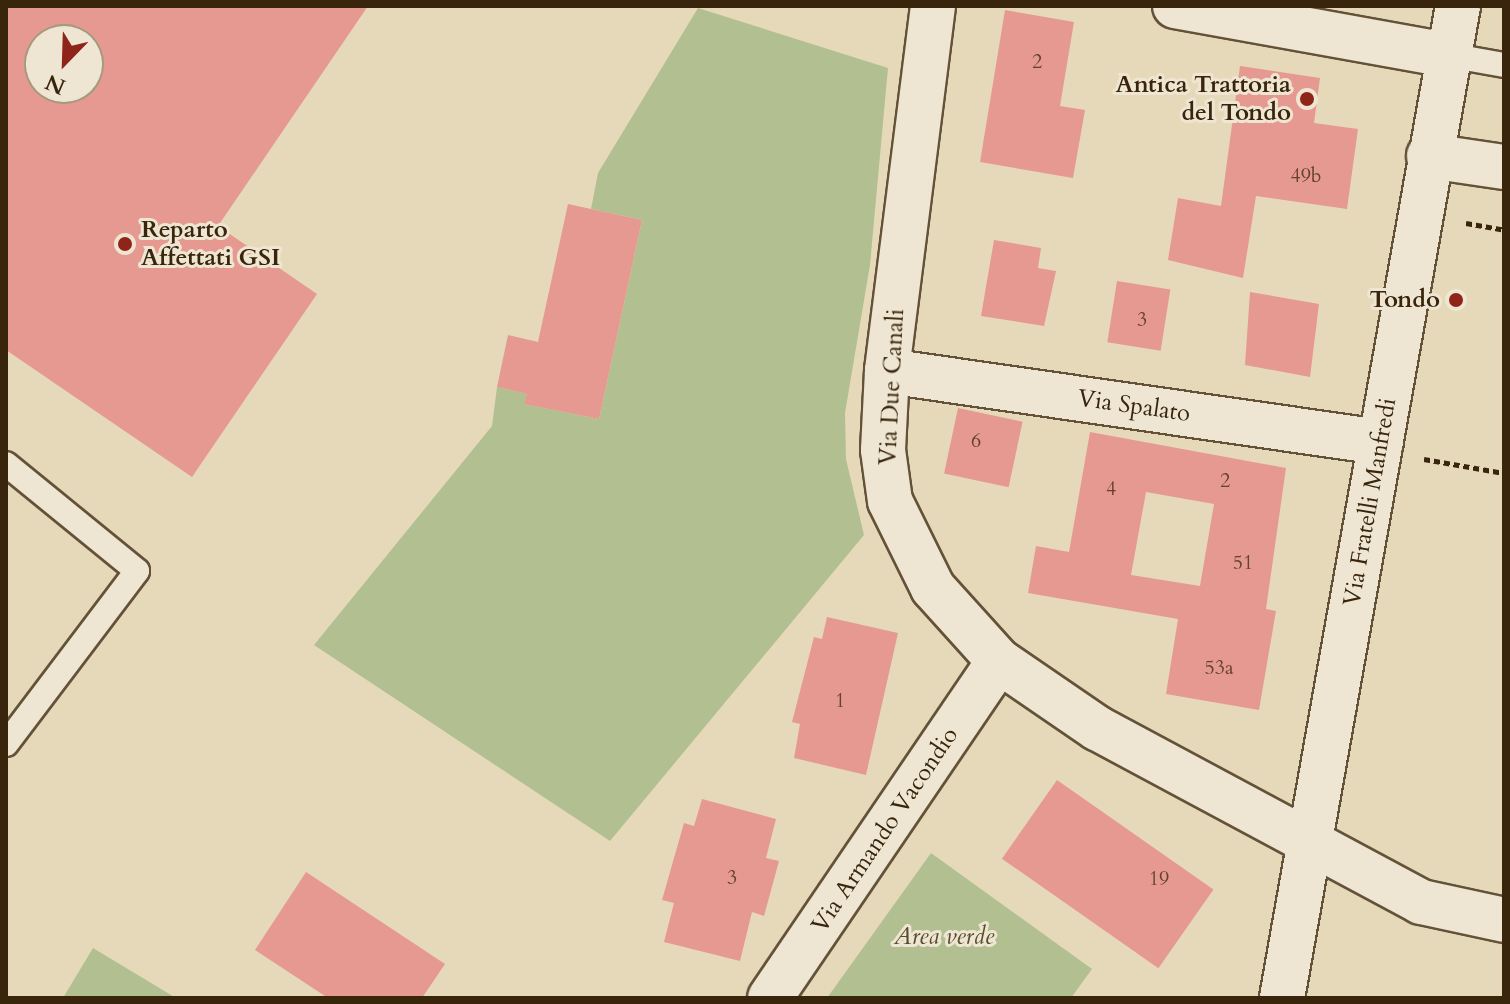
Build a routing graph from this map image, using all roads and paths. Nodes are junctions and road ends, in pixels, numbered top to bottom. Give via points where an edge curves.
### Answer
1 (933, 6) edge
2 (1175, 6) edge
3 (1458, 6) edge
4 (1448, 55) junction
5 (1504, 65) edge
6 (1429, 156) junction
7 (1504, 167) edge
8 (1464, 223) dead end
9 (1504, 230) edge
10 (887, 371) junction
11 (1381, 442) junction
12 (1423, 459) dead end
13 (6, 464) edge
14 (1504, 473) edge
15 (999, 661) junction
16 (6, 744) edge
17 (1311, 844) junction
18 (1504, 920) edge
19 (770, 998) edge
20 (1282, 998) edge

1 - 10 street, Via Due Canali
2 - 4 street
3 - 4 street, Via Fratelli Manfredi
4 - 5 lane
4 - 6 street, Via Fratelli Manfredi
6 - 7 street
6 - 11 street, Via Fratelli Manfredi
8 - 9 path
10 - 11 street, Via Spalato
10 - 15 street, Via Due Canali via 883,450 890,501 933,588
11 - 17 street, Via Fratelli Manfredi
12 - 14 path
13 - 16 lane via 137,571
15 - 17 street, Via Due Canali via 1097,728
15 - 19 street, Via Armando Vacondio
17 - 18 street, Via Due Canali via 1421,902
17 - 20 street, Via Fratelli Manfredi

